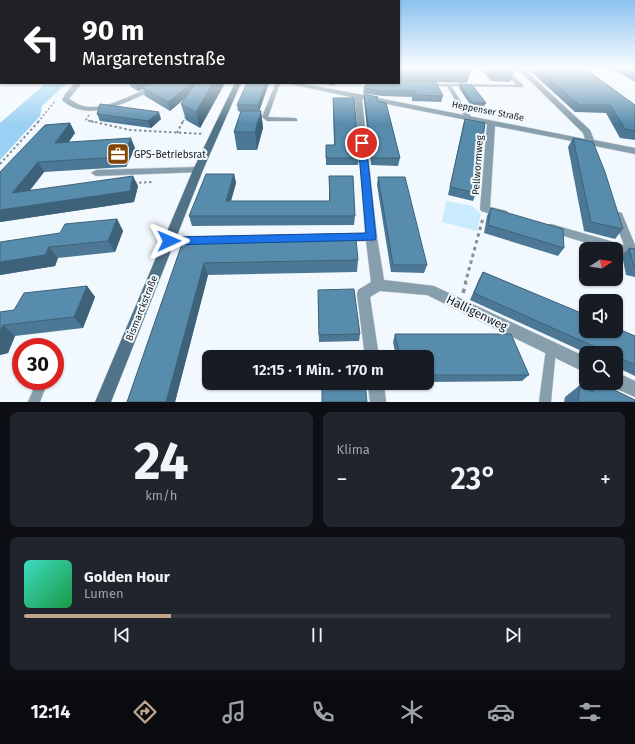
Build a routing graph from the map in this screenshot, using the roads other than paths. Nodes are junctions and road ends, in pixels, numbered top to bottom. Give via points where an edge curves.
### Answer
1 (448, 86) edge
2 (75, 87) edge
3 (155, 87) edge
4 (236, 87) edge
5 (277, 87) edge
6 (322, 87) edge
7 (540, 87) edge
8 (358, 96) junction
9 (468, 118) junction
10 (295, 120) dead end
11 (491, 122) junction
12 (590, 141) junction
13 (635, 150) edge
14 (596, 156) edge
15 (198, 170) junction
16 (96, 173) dead end
17 (615, 208) edge
18 (514, 218) edge
19 (544, 226) edge
20 (371, 237) junction
21 (169, 241) junction
22 (633, 252) edge
23 (378, 285) junction
24 (551, 349) junction
25 (371, 350) edge
26 (579, 362) edge
27 (623, 383) edge
28 (635, 389) edge
29 (39, 390) edge
30 (377, 390) edge
31 (34, 402) edge
32 (103, 402) edge
33 (378, 402) edge
34 (545, 402) edge

1 - 9 lane
2 - 3 street via 65,100 82,108 96,108 116,104
4 - 15 main road, Bismarckstraße
5 - 10 lane via 265,117
6 - 8 street, Heppenser Straße via 342,89
7 - 12 street via 587,132
8 - 9 street, Heppenser Straße
8 - 20 street
9 - 11 street, Heppenser Straße
11 - 12 street, Heppenser Straße
11 - 18 street, Pellwormweg via 485,209
12 - 13 street, Heppenser Straße
12 - 14 street
15 - 16 street
15 - 21 main road, Bismarckstraße
17 - 22 street
19 - 22 street
20 - 21 street
20 - 23 street
21 - 32 main road, Bismarckstraße
23 - 24 street, Halligenweg via 429,290
23 - 25 street via 363,294
24 - 26 street, Halligenweg
24 - 34 lane
27 - 28 street
29 - 31 lane
30 - 33 street

